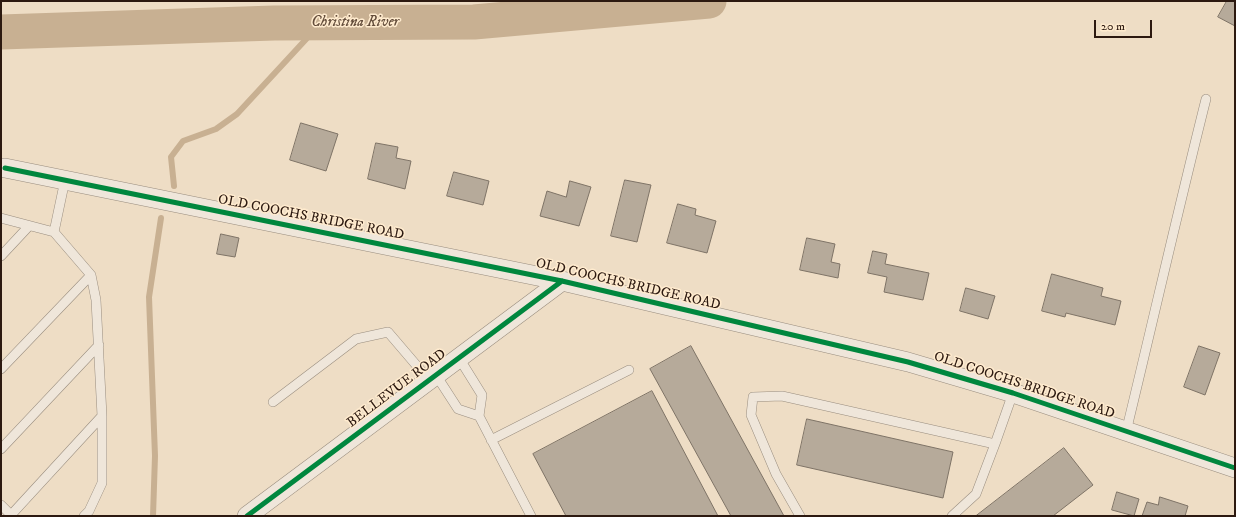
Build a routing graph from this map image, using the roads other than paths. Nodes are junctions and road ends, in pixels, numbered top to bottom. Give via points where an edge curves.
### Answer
1 (1206, 99) dead end
2 (5, 168) dead end
3 (65, 180) junction
4 (1, 218) edge
5 (29, 226) junction
6 (54, 232) junction
7 (1, 256) edge
8 (91, 275) junction
9 (562, 281) junction
10 (99, 345) junction
11 (459, 358) junction
12 (1, 369) edge
13 (629, 370) dead end
14 (433, 378) junction
15 (1013, 393) junction
16 (273, 402) dead end
17 (102, 416) junction
18 (479, 416) junction
19 (1126, 432) junction
20 (491, 440) junction
21 (995, 444) junction
22 (1, 449) edge
23 (1235, 468) edge
24 (1, 505) edge
25 (11, 515) edge
26 (84, 516) edge
27 (246, 516) edge
28 (531, 516) edge
29 (800, 516) edge
30 (952, 516) edge

1 - 19 lane
2 - 3 street, OLD COOCHS BRIDGE ROAD
3 - 6 lane
3 - 9 street, OLD COOCHS BRIDGE ROAD
4 - 5 lane
5 - 6 lane
5 - 7 lane
6 - 8 lane
8 - 10 lane via 96,300
8 - 12 lane
9 - 11 street, BELLEVUE ROAD
9 - 15 street, OLD COOCHS BRIDGE ROAD via 908,362
10 - 17 lane
10 - 22 lane
11 - 14 street, BELLEVUE ROAD
11 - 18 lane via 482,395
13 - 20 lane
14 - 16 lane via 388,332 356,339
14 - 18 lane via 458,409
14 - 27 street, BELLEVUE ROAD
15 - 19 street, OLD COOCHS BRIDGE ROAD
15 - 21 lane
17 - 25 lane
17 - 26 lane via 102,483
18 - 20 lane
19 - 23 street, OLD COOCHS BRIDGE ROAD
20 - 28 lane
21 - 29 lane via 782,396 753,397 750,415 776,474
21 - 30 lane via 976,494
24 - 25 lane

